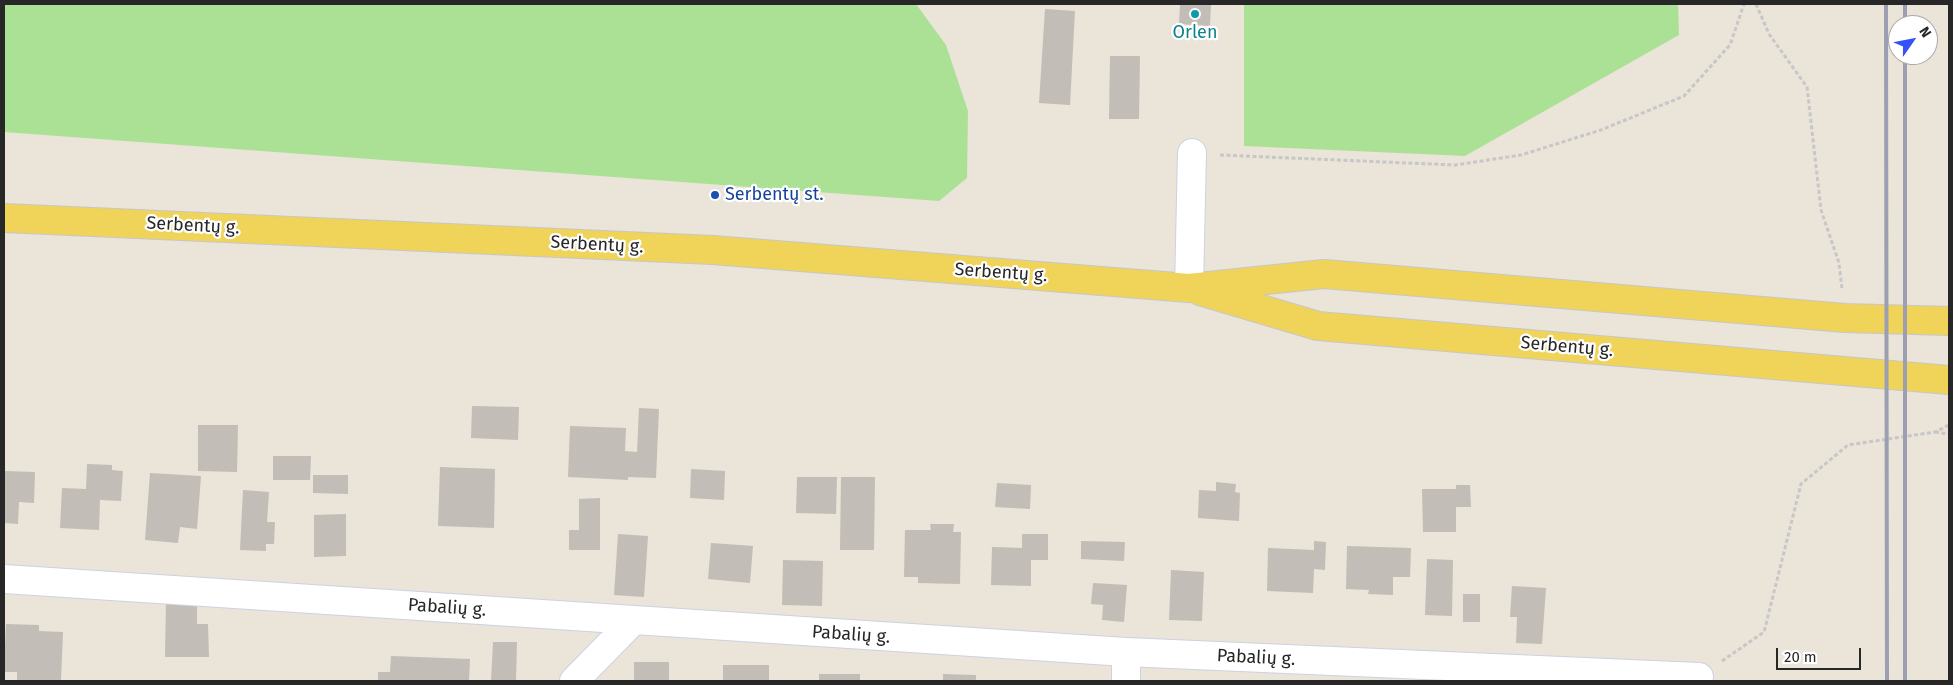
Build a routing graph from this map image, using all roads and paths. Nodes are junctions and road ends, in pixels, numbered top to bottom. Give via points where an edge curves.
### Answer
1 (1744, 4) edge
2 (1756, 4) edge
3 (1192, 153) joint
4 (4, 218) edge
5 (1190, 288) junction
6 (1845, 318) junction
7 (1949, 321) edge
8 (1949, 380) edge
9 (1949, 425) edge
10 (1935, 432) junction
11 (1949, 434) edge
12 (4, 579) edge
13 (633, 621) junction
14 (1126, 652) junction
15 (1701, 680) edge
16 (574, 681) edge
17 (1126, 681) edge

1 - 3 path via 1730,45 1684,96 1601,130 1520,155 1455,165
2 - 6 path via 1769,34 1807,87 1820,210 1839,263
3 - 5 street
4 - 5 main road, Serbentų g. via 713,250
5 - 6 main road, Serbentų g. via 1324,274
5 - 8 main road, Serbentų g. via 1318,326
6 - 7 main road, Serbentų g.
9 - 10 path
10 - 11 path
10 - 15 path via 1848,445 1802,484 1764,632
12 - 13 street, Pabalių g.
13 - 14 street, Pabalių g.
13 - 16 street
14 - 15 street, Pabalių g.
14 - 17 street

